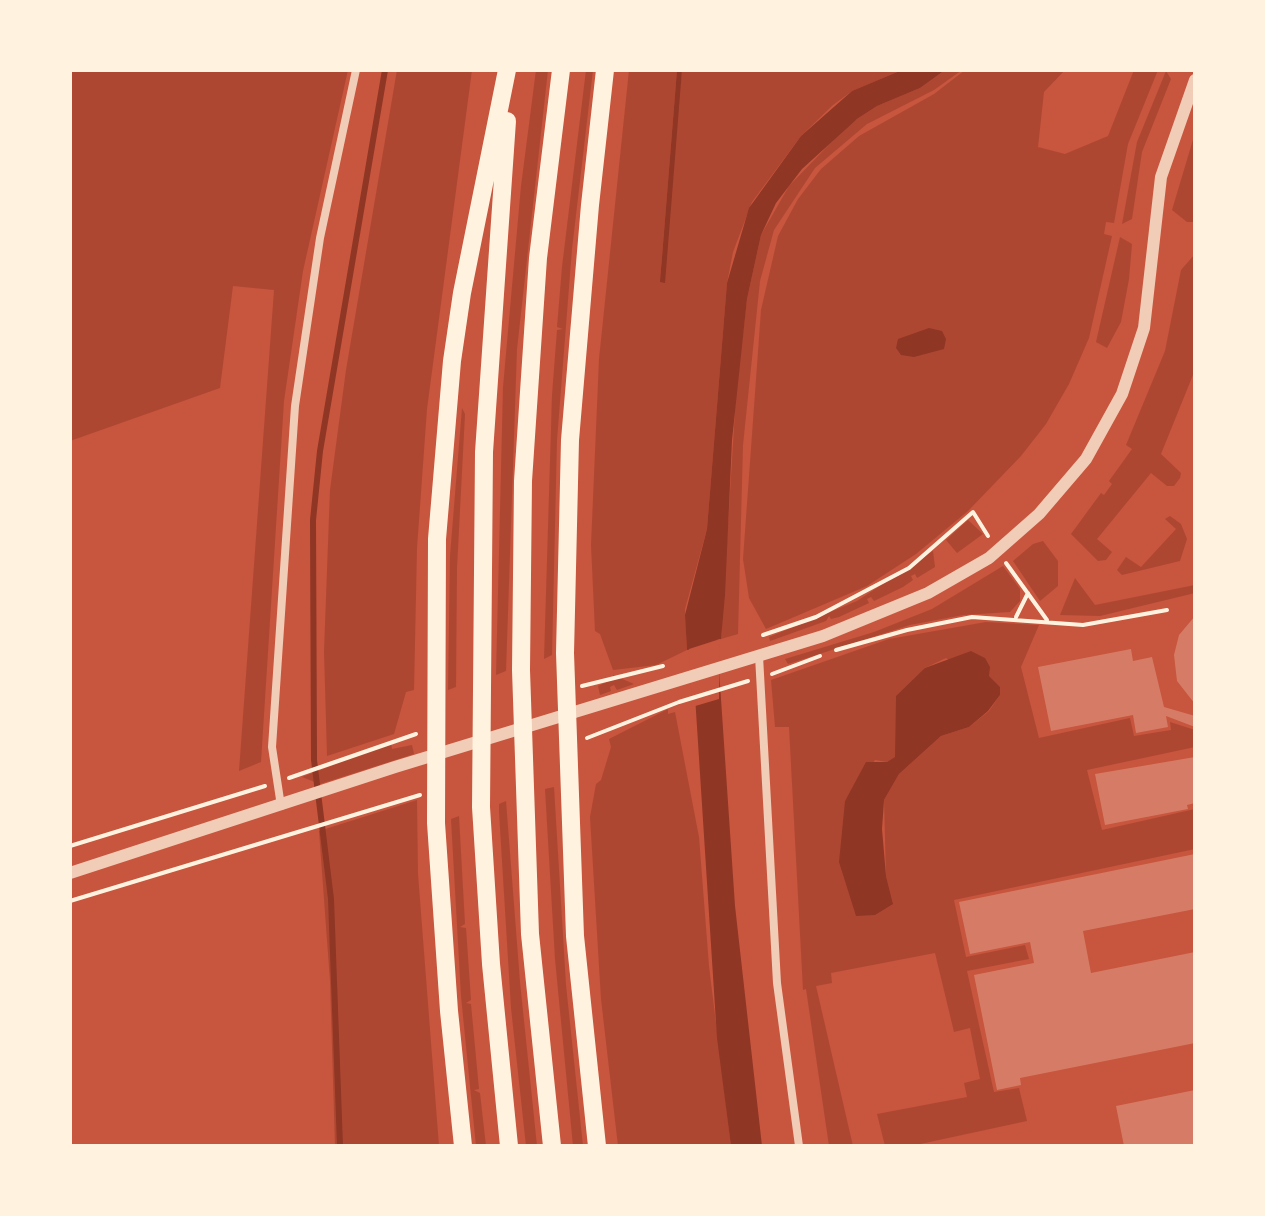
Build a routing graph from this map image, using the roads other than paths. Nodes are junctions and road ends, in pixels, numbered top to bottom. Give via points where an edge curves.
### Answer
1 (356, 70) edge
2 (509, 70) edge
3 (561, 70) edge
4 (605, 70) edge
5 (1195, 80) edge
6 (759, 656) junction
7 (281, 806) junction
8 (70, 873) edge
9 (463, 1146) edge
10 (509, 1146) edge
11 (552, 1146) edge
12 (597, 1146) edge
13 (799, 1146) edge

1 - 7 street via 320,238 295,406 272,747
2 - 9 highway via 462,293 437,539 436,823
2 - 10 highway via 484,452 481,683 481,807
3 - 11 highway via 538,258 523,481 521,670 530,934
4 - 12 highway via 570,440 565,653 575,936
5 - 6 street via 1161,177 1144,328 1122,394 1086,459 1039,514 997,551 928,593
6 - 7 street
6 - 13 street via 777,983
7 - 8 street

